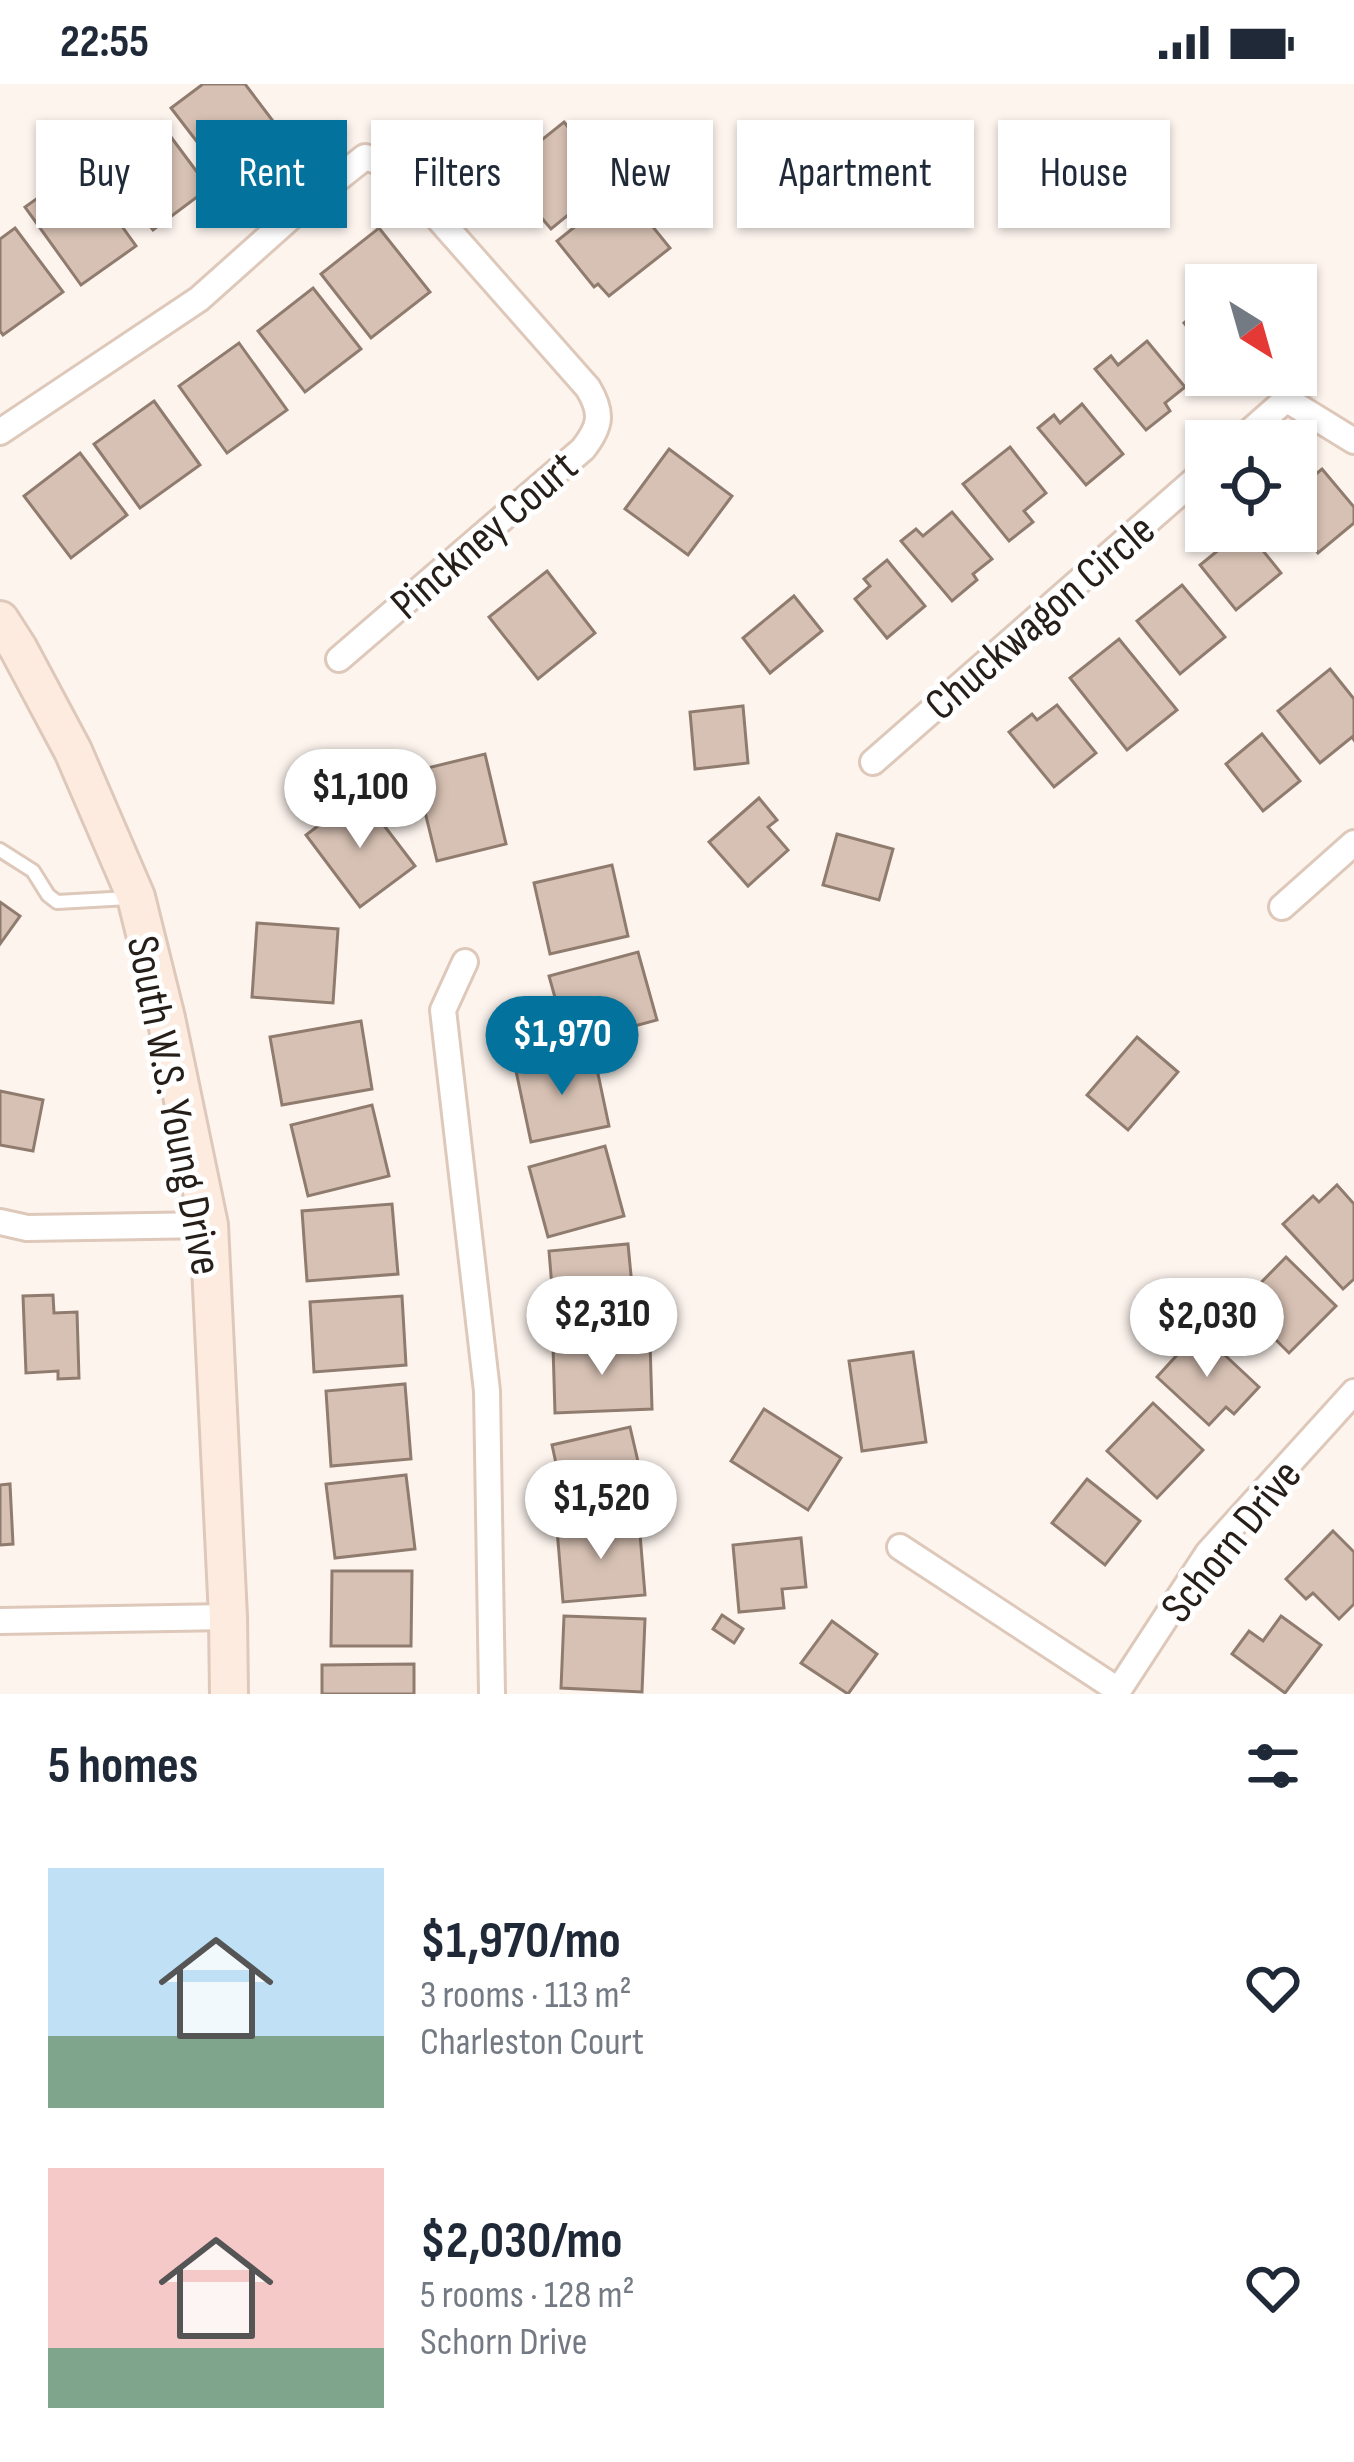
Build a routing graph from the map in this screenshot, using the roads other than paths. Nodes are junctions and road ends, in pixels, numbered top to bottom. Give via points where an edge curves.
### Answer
1 (1263, 420) edge
2 (0, 432) edge
3 (1354, 441) edge
4 (1185, 488) edge
5 (6, 642) edge
6 (339, 659) dead end
7 (873, 762) dead end
8 (1354, 843) edge
9 (0, 850) edge
10 (136, 897) junction
11 (1282, 907) dead end
12 (465, 962) dead end
13 (0, 1222) edge
14 (208, 1225) junction
15 (1354, 1392) edge
16 (900, 1547) dead end
17 (228, 1617) junction
18 (0, 1621) edge
19 (1117, 1692) edge
20 (229, 1694) edge
21 (492, 1694) edge

1 - 3 street via 1289,401
2 - 6 street, Pinckney Court via 199,299 364,157 392,166 588,388 598,423 583,448
4 - 7 street, Chuckwagon Circle
5 - 10 main road, South W.S. Young Drive via 73,752
8 - 11 street
9 - 10 lane via 57,902
10 - 14 main road, South W.S. Young Drive
12 - 21 street via 442,1010 488,1391
13 - 14 street
14 - 17 main road, South W.S. Young Drive
15 - 19 street, Schorn Drive via 1208,1553
16 - 19 street
17 - 18 street
17 - 20 main road, South W.S. Young Drive

